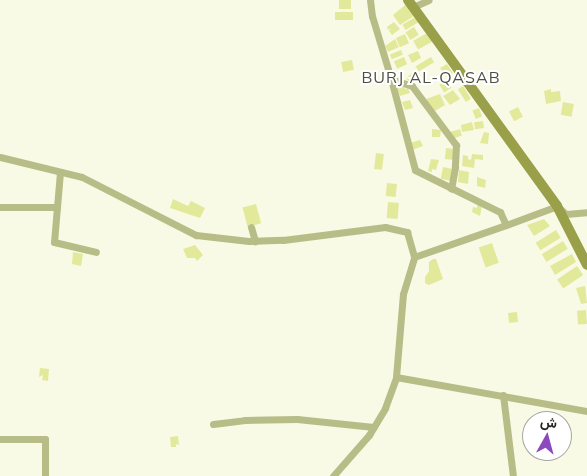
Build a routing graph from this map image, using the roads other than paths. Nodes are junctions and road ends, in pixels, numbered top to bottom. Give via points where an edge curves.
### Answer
1 (370, 0) edge
2 (429, 0) edge
3 (410, 4) edge
4 (392, 79) junction
5 (0, 157) edge
6 (60, 172) junction
7 (451, 189) junction
8 (557, 206) junction
9 (0, 207) edge
10 (57, 207) junction
11 (587, 212) edge
12 (506, 225) junction
13 (251, 227) dead end
14 (255, 241) junction
15 (96, 252) dead end
16 (414, 257) junction
17 (587, 265) edge
18 (396, 376) junction
19 (503, 395) junction
20 (587, 411) edge
21 (213, 424) dead end
22 (374, 427) junction
23 (0, 439) edge
24 (45, 476) edge
25 (333, 476) edge
26 (513, 476) edge

1 - 4 street
2 - 3 street
3 - 8 main road
4 - 7 street via 415,170
4 - 7 street via 412,86 456,145
5 - 6 street
6 - 10 street
6 - 14 street via 82,177 196,234
7 - 12 street via 500,212
8 - 11 street via 566,214
8 - 12 street
8 - 17 main road
9 - 10 street
10 - 15 street via 54,242
12 - 16 street
13 - 14 street
14 - 16 street via 385,227 407,232
16 - 18 street via 404,294
18 - 19 street
18 - 22 street via 385,408
19 - 20 street
19 - 26 street
21 - 22 street via 297,419
22 - 25 street
23 - 24 street via 45,439

